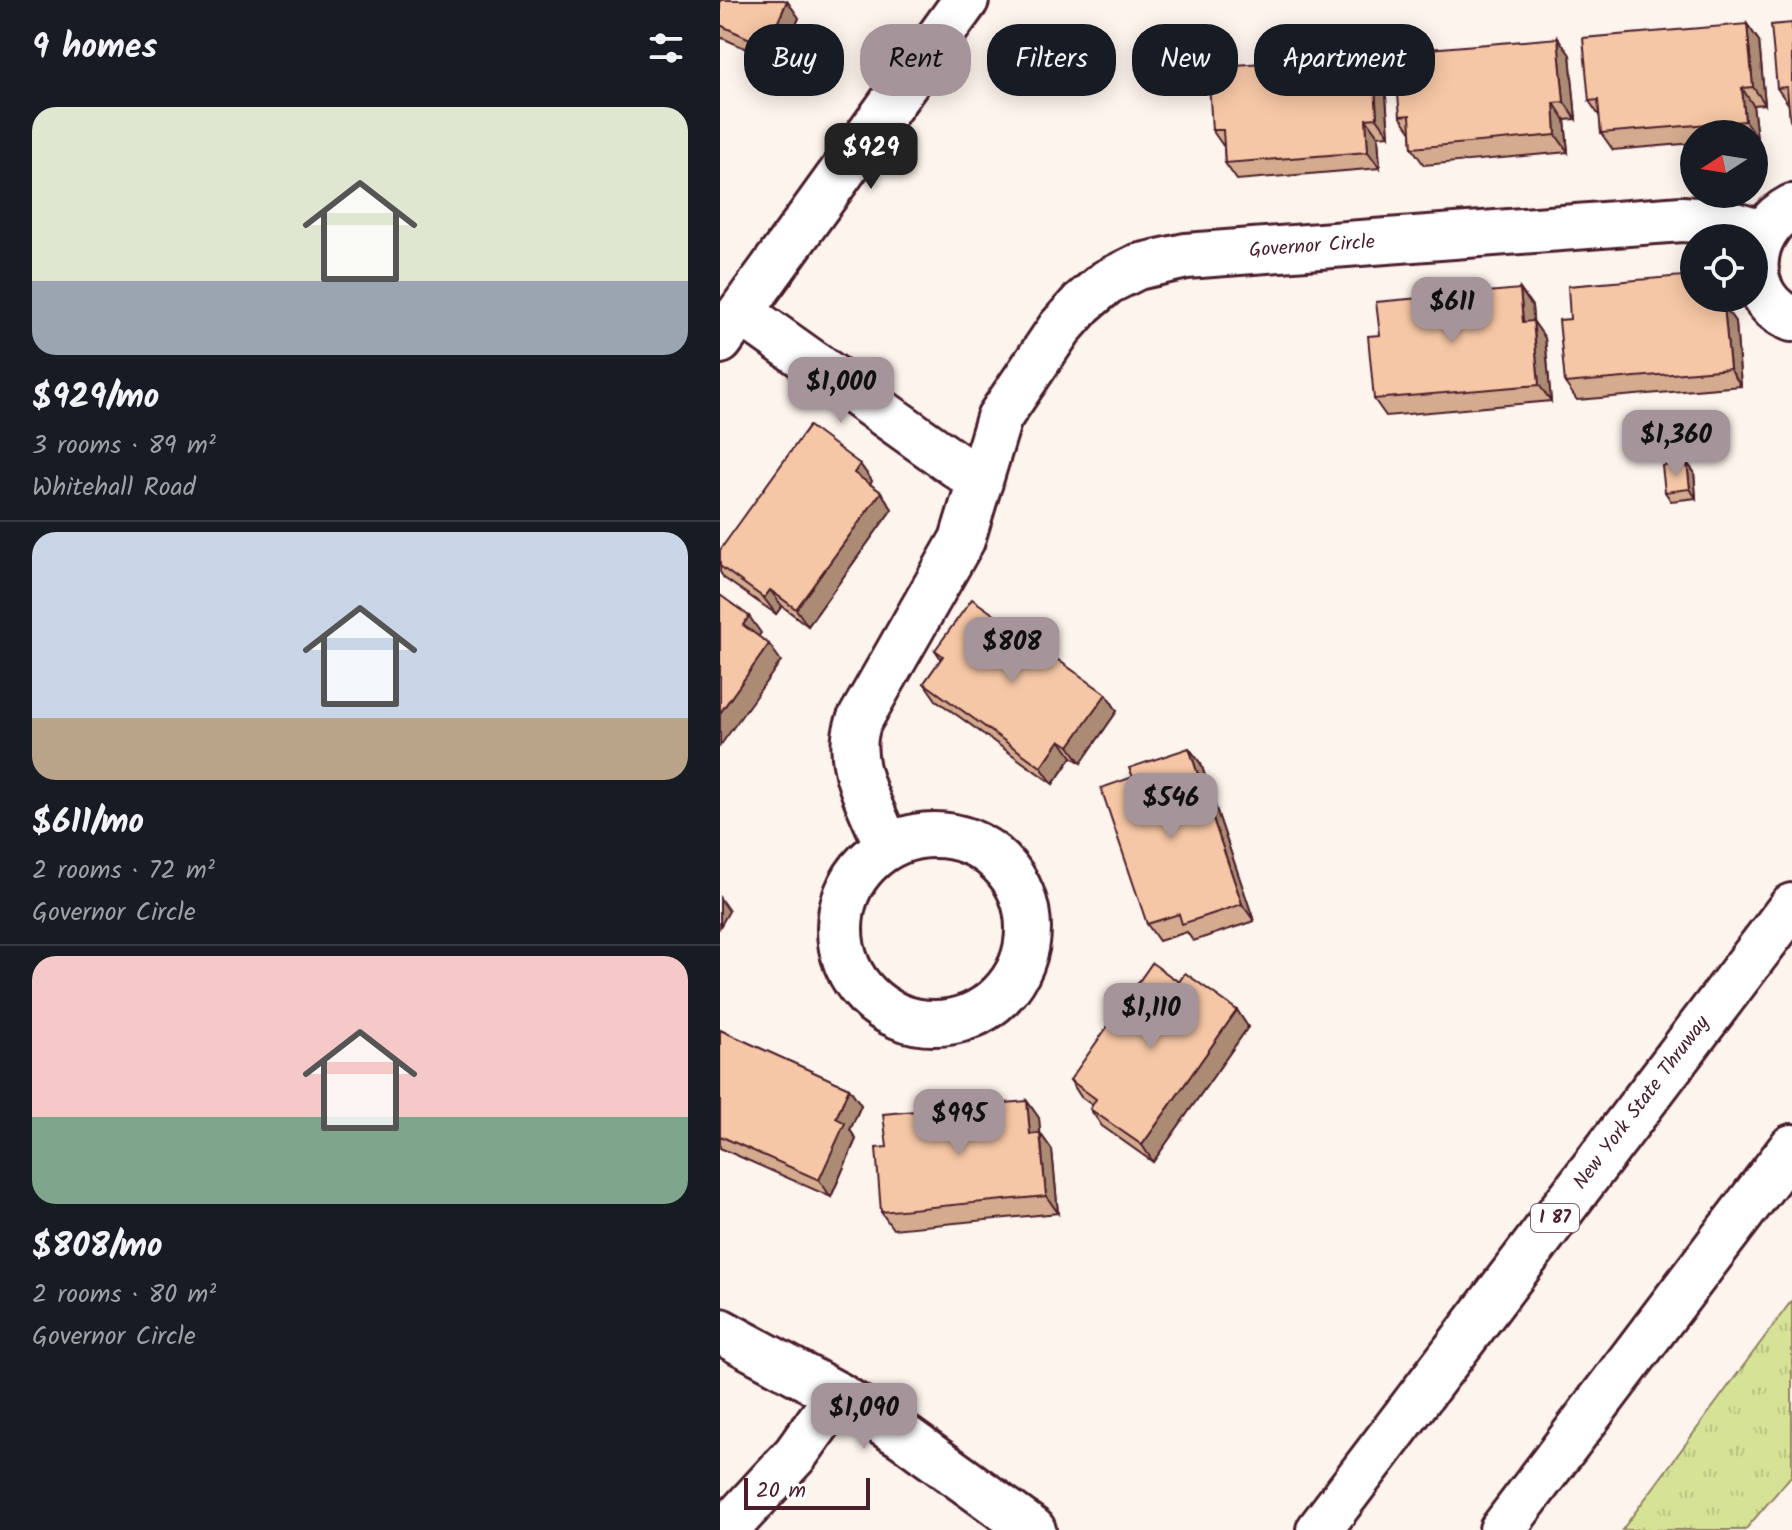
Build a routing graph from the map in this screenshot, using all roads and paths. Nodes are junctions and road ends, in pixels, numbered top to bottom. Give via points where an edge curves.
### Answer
1 (966, 0) edge
2 (1777, 220) edge
3 (1792, 319) edge
4 (730, 327) edge
5 (980, 482) junction
6 (887, 846) junction
7 (1792, 906) edge
8 (1792, 1147) edge
9 (720, 1331) edge
10 (838, 1395) junction
11 (726, 1530) edge
12 (1033, 1530) edge
13 (1319, 1530) edge
14 (1502, 1530) edge

1 - 4 main road
2 - 3 main road, Governor Circle via 1755,268 1761,291 1776,310
2 - 5 main road, Governor Circle via 1682,219 1186,256 1145,264 1107,282 1070,315 999,418
4 - 5 main road
5 - 6 main road, Governor Circle via 971,519 952,560 855,730 856,764
6 - 6 main road via 859,871 843,904 841,941 852,976 877,1004 910,1020 947,1023 981,1011 1009,986 1025,953 1028,916 1016,881 991,854 959,837 922,834
7 - 13 main road, New York State Thruway / I 87
8 - 14 main road
9 - 10 main road
10 - 11 main road via 795,1455
10 - 12 main road

